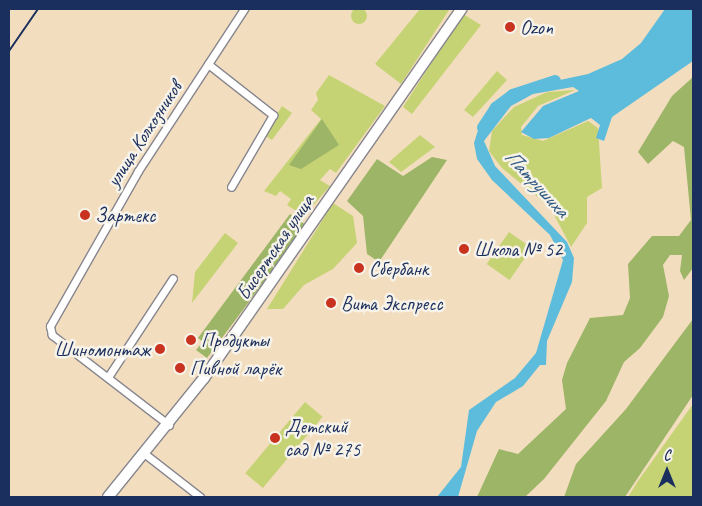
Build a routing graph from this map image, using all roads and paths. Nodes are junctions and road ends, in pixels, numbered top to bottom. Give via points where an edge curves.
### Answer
1 (244, 9) edge
2 (461, 9) edge
3 (208, 64) junction
4 (231, 187) dead end
5 (173, 278) dead end
6 (108, 377) junction
7 (169, 425) junction
8 (145, 454) junction
9 (108, 497) edge
10 (200, 497) edge

1 - 3 street, улица Колхозников
2 - 7 main road, Бисертская улица
3 - 4 street via 273,115
3 - 6 street, улица Колхозников via 138,171 50,326 52,335
5 - 6 street
6 - 7 street, улица Колхозников
7 - 8 main road, Бисертская улица
8 - 9 main road, Бисертская улица
8 - 10 street

